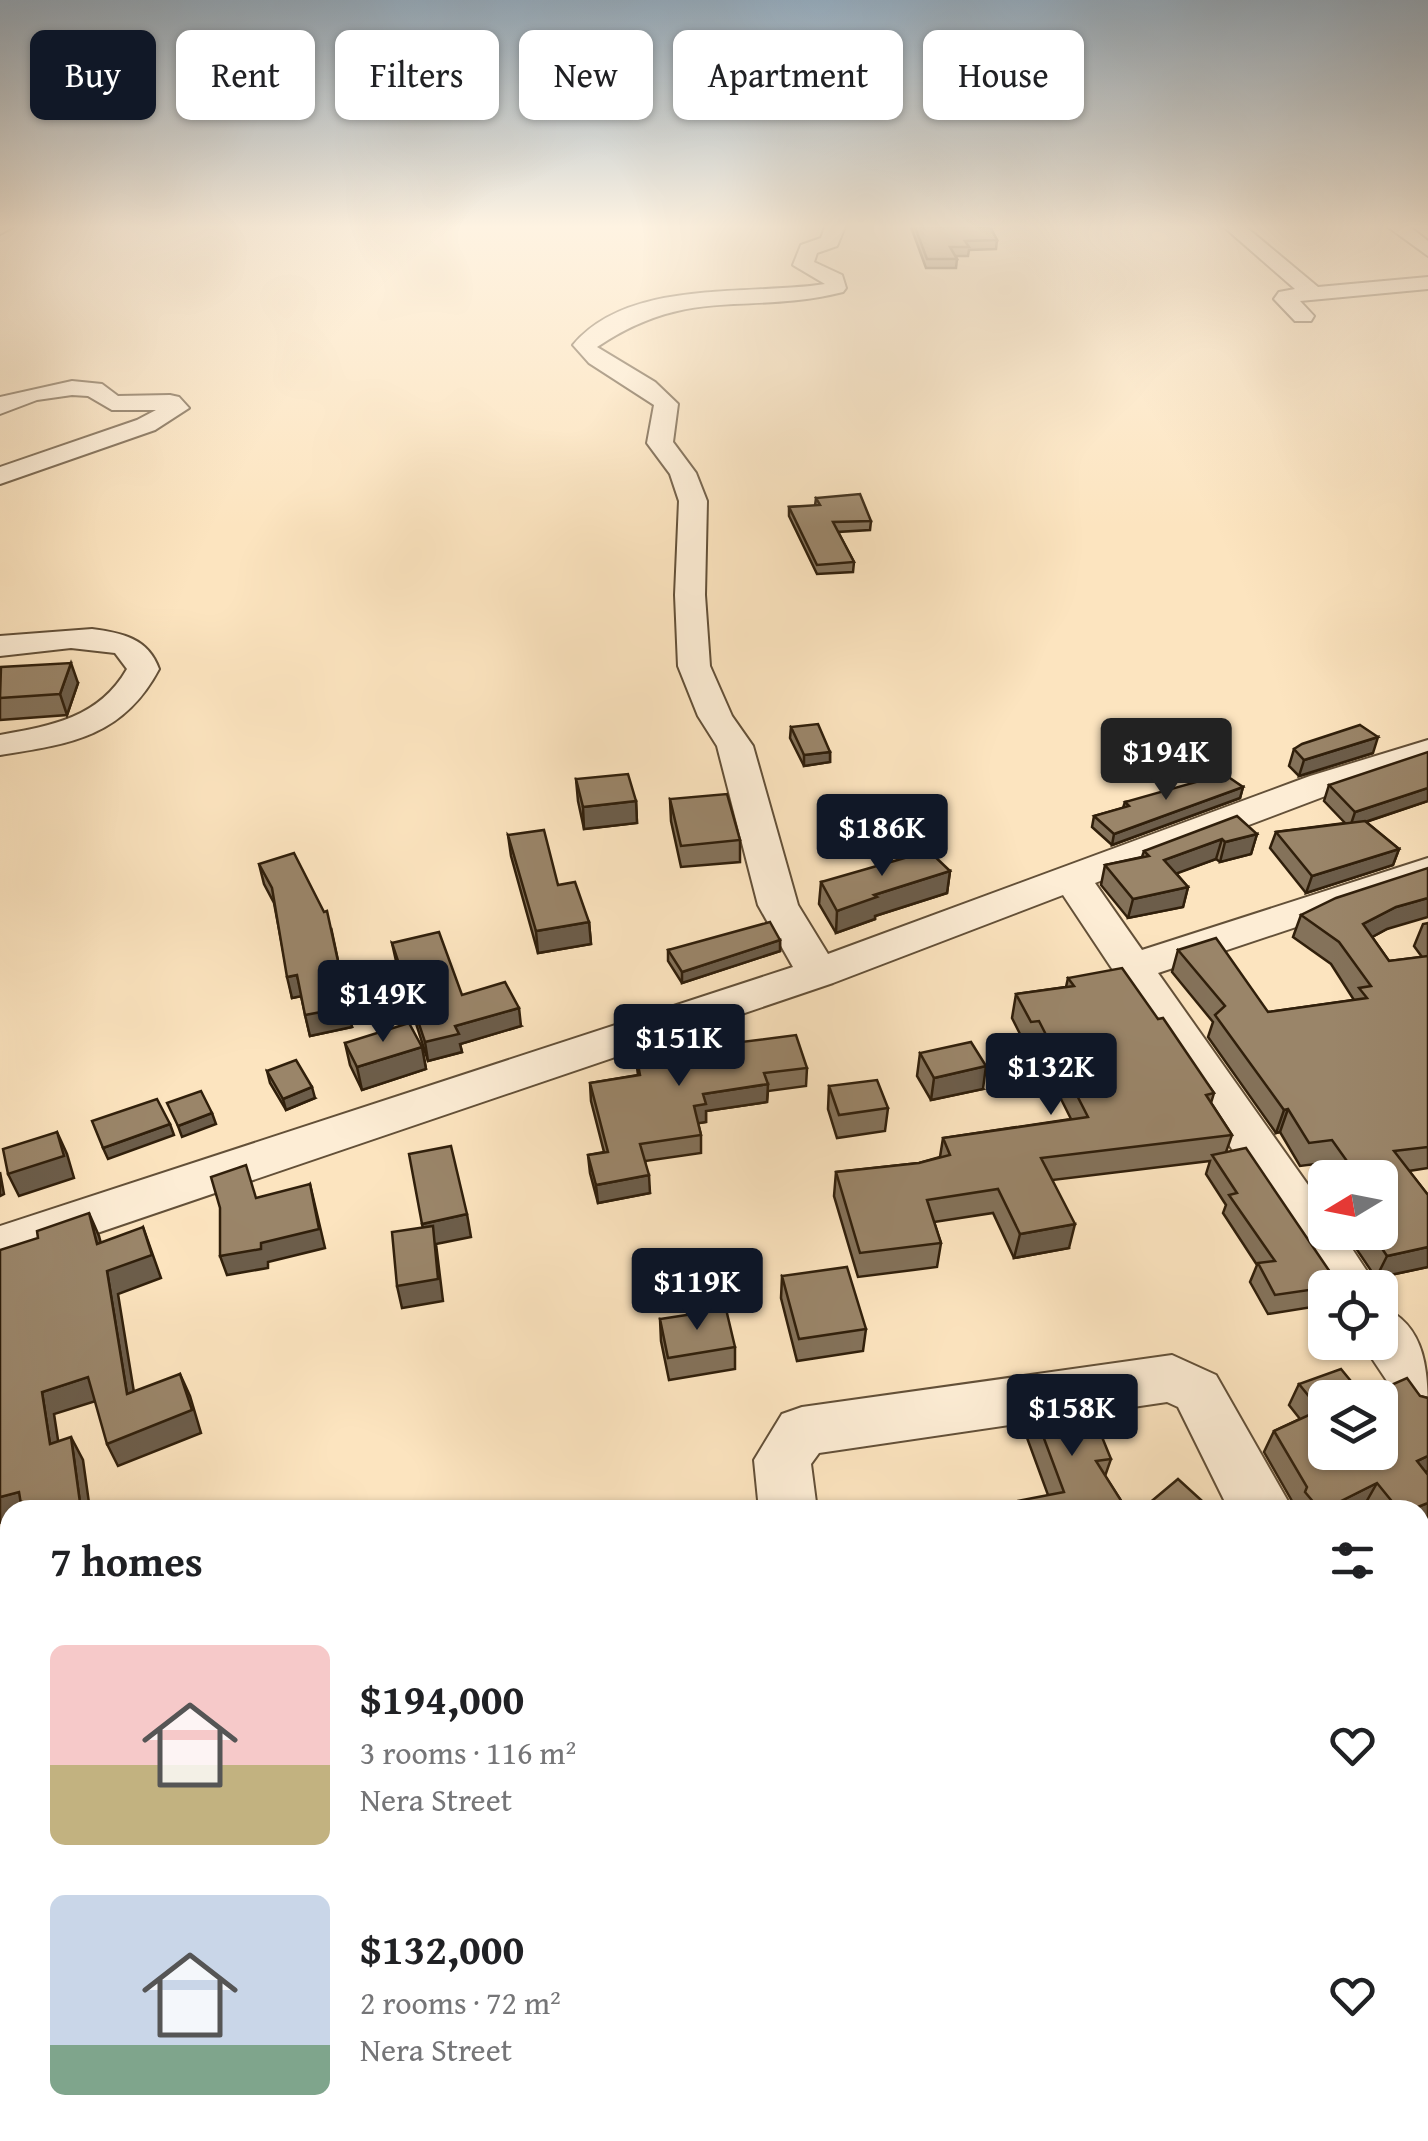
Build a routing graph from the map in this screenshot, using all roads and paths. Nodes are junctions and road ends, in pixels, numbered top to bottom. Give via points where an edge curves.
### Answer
1 (614, 327) edge
2 (0, 407) edge
3 (0, 476) edge
4 (0, 646) edge
5 (0, 745) edge
6 (1428, 751) edge
7 (1428, 870) edge
8 (1073, 880) junction
9 (1130, 968) junction
10 (818, 973) junction
11 (0, 1246) edge
12 (1340, 1270) edge
13 (1398, 1354) edge
14 (1428, 1397) edge
15 (787, 1500) edge
16 (1255, 1500) edge

1 - 10 street via 584,345 666,404 660,442 693,501 694,666 740,757 778,904
2 - 3 street via 30,393 88,388 112,403 170,402 177,408
4 - 5 street via 54,638 118,644 135,652 143,669 120,708 94,723
6 - 8 street
7 - 9 street
8 - 9 street
8 - 10 street
9 - 12 street
10 - 11 street
13 - 14 street
15 - 16 street via 782,1460 802,1431 1172,1378 1197,1391

